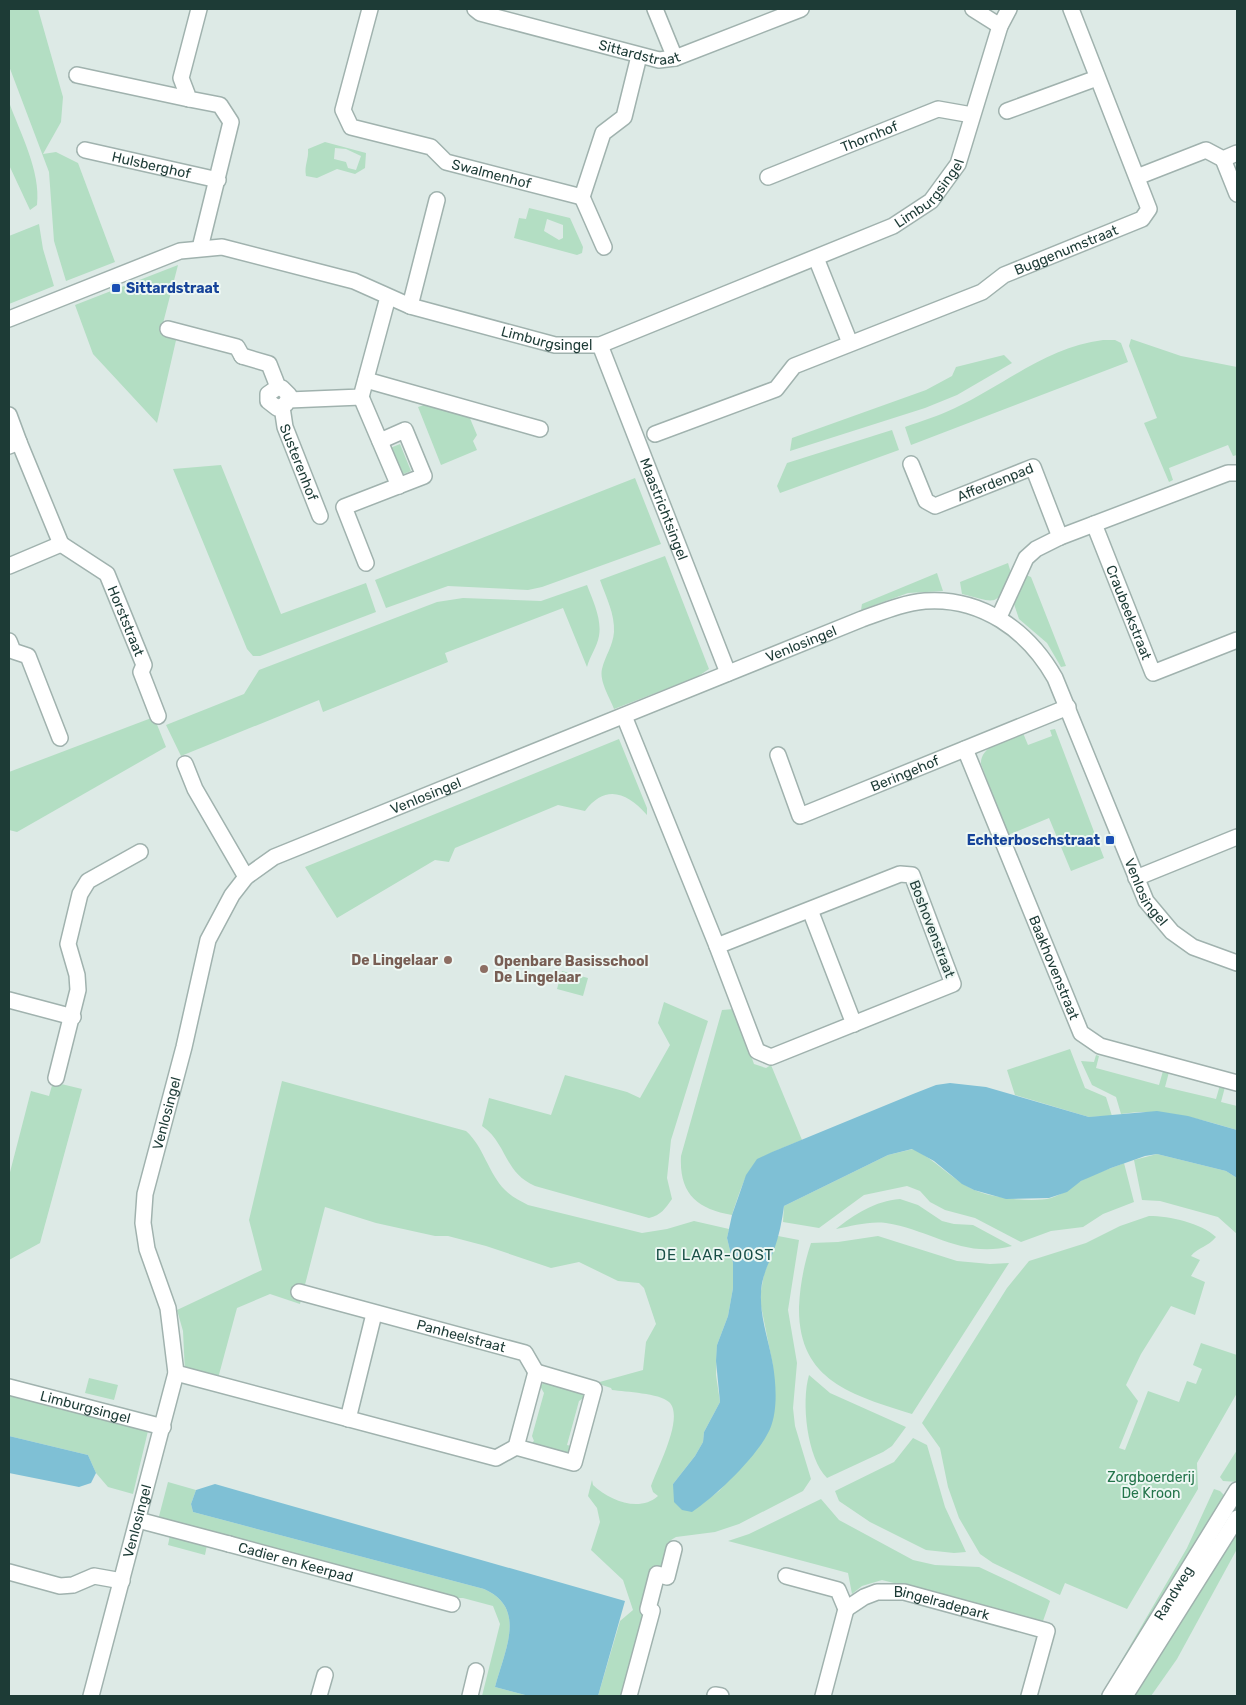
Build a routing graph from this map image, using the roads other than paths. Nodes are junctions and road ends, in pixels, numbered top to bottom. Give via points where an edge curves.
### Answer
1 (199, 9) edge
2 (370, 9) edge
3 (475, 9) edge
4 (655, 9) edge
5 (801, 9) edge
6 (973, 9) edge
7 (1009, 9) edge
8 (1071, 9) edge
9 (1000, 26) junction
10 (639, 56) junction
11 (675, 58) junction
12 (77, 75) dead end
13 (1097, 78) junction
14 (189, 99) junction
15 (1007, 111) dead end
16 (972, 115) junction
17 (84, 150) dead end
18 (1230, 156) edge
19 (768, 177) dead end
20 (1137, 177) junction
21 (218, 180) junction
22 (1237, 194) edge
23 (582, 197) junction
24 (436, 200) dead end
25 (604, 247) dead end
26 (200, 248) junction
27 (816, 258) junction
28 (388, 297) junction
29 (410, 306) junction
30 (9, 319) edge
31 (168, 328) dead end
32 (850, 343) junction
33 (600, 345) junction
34 (366, 380) junction
35 (361, 397) junction
36 (285, 404) junction
37 (9, 415) edge
38 (540, 428) dead end
39 (655, 434) dead end
40 (380, 441) junction
41 (14, 444) edge
42 (911, 464) dead end
43 (1237, 473) edge
44 (399, 486) junction
45 (320, 516) dead end
46 (1094, 524) junction
47 (1060, 537) junction
48 (61, 544) junction
49 (366, 563) dead end
50 (9, 566) edge
51 (999, 617) junction
52 (1237, 640) edge
53 (9, 641) edge
54 (728, 674) junction
55 (1068, 707) junction
56 (158, 716) dead end
57 (624, 716) junction
58 (60, 738) dead end
59 (965, 750) junction
60 (778, 755) dead end
61 (185, 764) dead end
62 (1237, 837) edge
63 (140, 852) dead end
64 (246, 877) junction
65 (1136, 878) junction
66 (810, 910) junction
67 (717, 946) junction
68 (1237, 963) edge
69 (9, 1000) edge
70 (73, 1017) junction
71 (854, 1024) junction
72 (56, 1078) dead end
73 (1237, 1083) edge
74 (299, 1292) dead end
75 (374, 1314) junction
76 (536, 1372) junction
77 (176, 1373) junction
78 (9, 1387) edge
79 (348, 1419) junction
80 (163, 1427) junction
81 (516, 1447) junction
82 (1236, 1494) edge
83 (1237, 1518) edge
84 (138, 1520) junction
85 (674, 1549) dead end
86 (9, 1572) edge
87 (786, 1576) dead end
88 (122, 1581) junction
89 (452, 1604) dead end
90 (846, 1608) junction
91 (476, 1672) dead end
92 (325, 1675) dead end
93 (91, 1696) edge
94 (319, 1696) edge
95 (470, 1696) edge
96 (629, 1696) edge
97 (823, 1696) edge
98 (1029, 1696) edge
99 (1110, 1696) edge
100 (1125, 1696) edge

1 - 14 street via 181,78
2 - 23 street, Swalmenhof via 343,110 352,127 431,147 446,162
3 - 10 street, Sittardstraat
4 - 11 street
5 - 11 street, Sittardstraat
6 - 9 street
7 - 9 street, Limburgsingel
8 - 13 street, Buggenumstraat
9 - 16 street, Limburgsingel
10 - 11 street, Sittardstraat via 659,60
10 - 23 street via 624,116 602,133
12 - 14 street
13 - 15 street
13 - 20 street, Buggenumstraat
14 - 21 street via 220,105 231,122
16 - 19 street, Thornhof via 938,109
16 - 27 street, Limburgsingel via 958,164 931,201 894,226
17 - 21 street, Hulsberghof
18 - 20 street via 1206,150
18 - 22 street
20 - 32 street, Buggenumstraat via 1149,209 1142,220 1004,275 982,292
21 - 26 street
23 - 25 street
24 - 29 street
26 - 28 street, Limburgsingel via 222,247 354,281
26 - 30 street, Limburgsingel via 180,251
27 - 32 street
27 - 33 street, Limburgsingel
28 - 29 street, Limburgsingel
28 - 34 street
29 - 33 street, Limburgsingel via 555,345
31 - 36 street, Susterenhof via 237,347 242,356 269,364 278,387 286,391
32 - 39 street, Buggenumstraat via 794,366 776,389
33 - 54 street, Maastrichtsingel
34 - 35 street
34 - 38 street
35 - 36 street
35 - 40 street
36 - 45 street, Susterenhof via 285,427
37 - 41 street
40 - 44 street
40 - 44 street via 405,430 424,476
41 - 48 street
42 - 47 street, Afferdenpad via 926,501 935,506 1033,467
43 - 46 street via 1228,473
44 - 49 street via 344,507
46 - 47 street
46 - 52 street, Craubeekstraat via 1153,673
47 - 51 street via 1026,558
48 - 50 street
48 - 56 street, Horststraat via 107,574 144,665 141,672
51 - 54 street, Venlosingel via 975,607 925,601 898,607
51 - 55 street, Venlosingel via 1026,638 1045,659
53 - 58 street via 13,651 28,656
54 - 57 street, Venlosingel
55 - 59 street, Beringehof
55 - 65 street, Venlosingel
57 - 64 street, Venlosingel via 274,857
57 - 67 street, Boshovenstraat
59 - 60 street, Beringehof via 800,816
59 - 73 street, Baakhovenstraat via 1081,1033 1100,1046
61 - 64 street via 195,789
62 - 65 street
63 - 70 street via 88,881 80,894 68,944 78,975
64 - 77 street, Venlosingel via 208,940 145,1194 143,1223 147,1249 168,1308
65 - 68 street, Venlosingel via 1146,900 1172,932 1193,947
66 - 67 street, Boshovenstraat
66 - 71 street
66 - 71 street, Boshovenstraat via 900,874 912,875 953,984
67 - 71 street, Boshovenstraat via 757,1051 771,1057
69 - 70 street
70 - 72 street
74 - 75 street, Panheelstraat
75 - 76 street, Panheelstraat via 525,1353
75 - 79 street
76 - 81 street
76 - 81 street via 594,1389 574,1463
77 - 79 street
77 - 80 street, Venlosingel
78 - 80 street, Limburgsingel
79 - 81 street via 496,1458
80 - 84 street, Venlosingel
82 - 99 street, Randweg
83 - 100 street, Randweg
84 - 88 street, Venlosingel
84 - 89 street, Cadier en Keerpad
85 - 96 street via 667,1577 657,1574 648,1610 652,1611
86 - 88 street via 60,1586 94,1576
87 - 90 street via 838,1590
88 - 93 street, Venlosingel
90 - 97 street
90 - 98 street, Bingelradepark via 877,1592 904,1592 1047,1632
91 - 95 street
92 - 94 street

